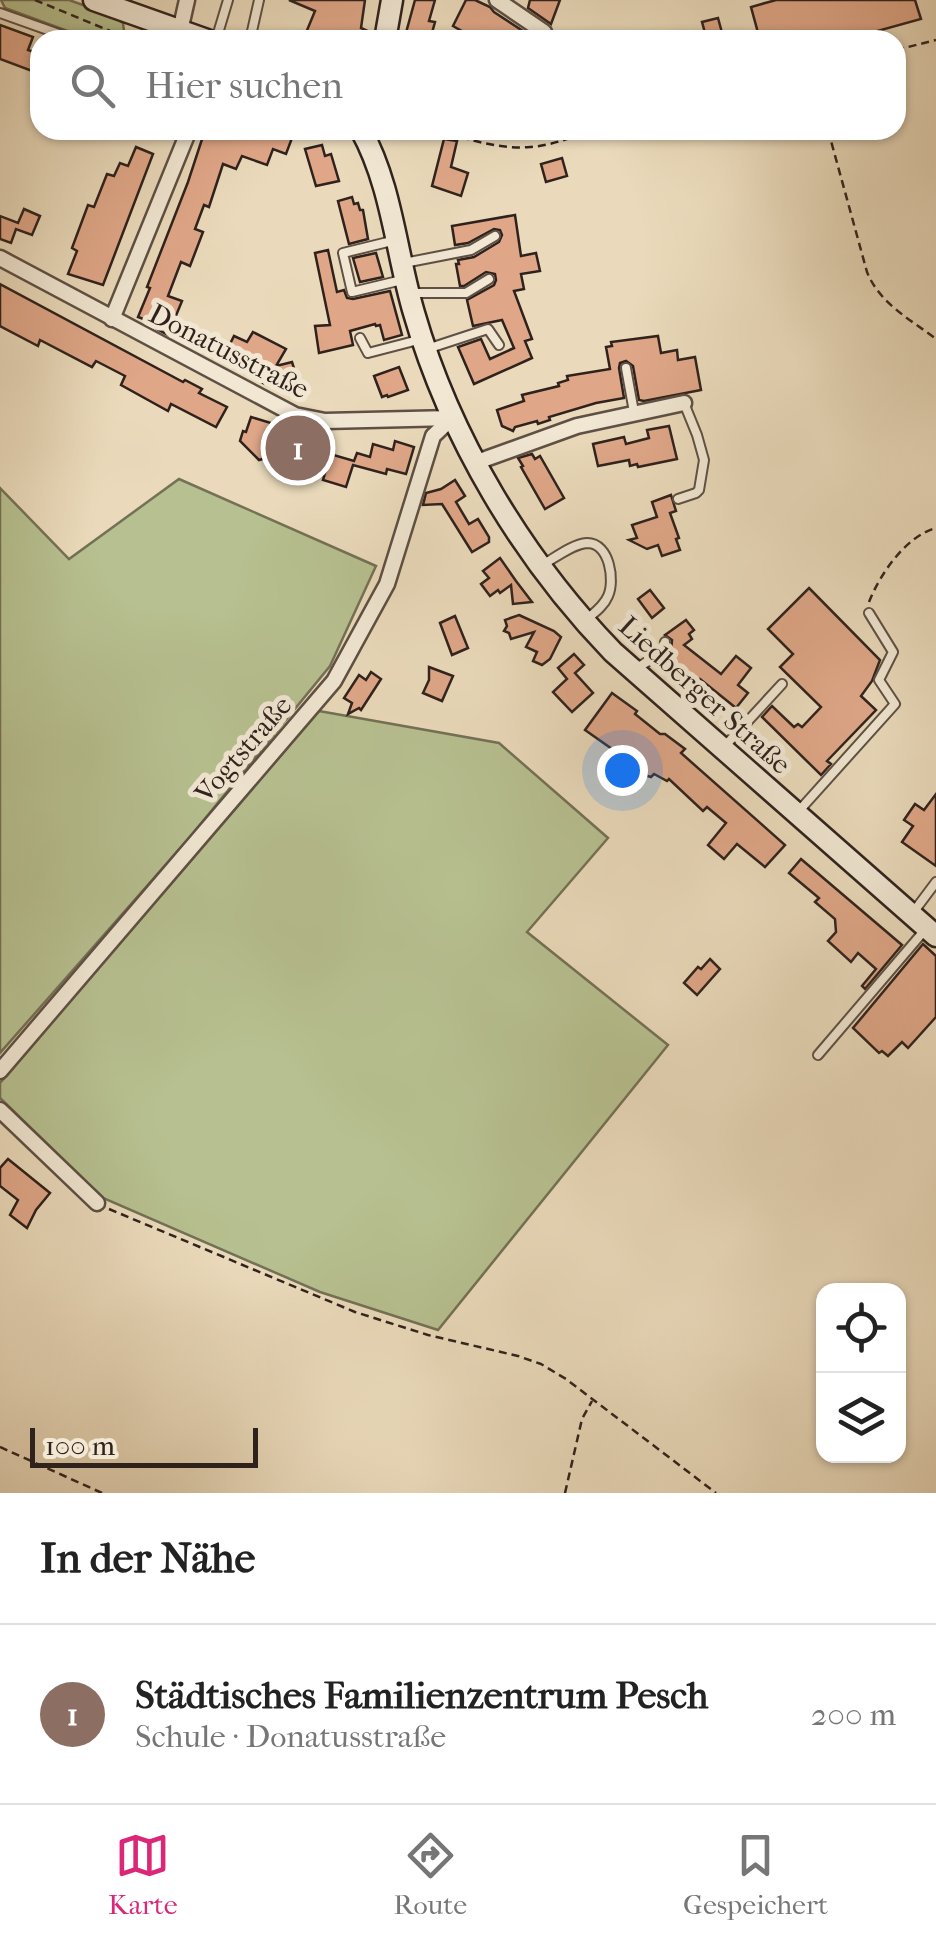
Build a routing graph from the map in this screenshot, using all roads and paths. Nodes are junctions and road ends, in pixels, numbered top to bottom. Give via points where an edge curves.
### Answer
1 (35, 0) edge
2 (94, 0) edge
3 (187, 0) edge
4 (228, 0) edge
5 (258, 0) edge
6 (392, 0) edge
7 (496, 0) edge
8 (518, 7) edge
9 (0, 12) edge
10 (49, 30) edge
11 (108, 30) edge
12 (180, 30) joint
13 (219, 30) edge
14 (252, 30) edge
15 (388, 30) edge
16 (542, 30) edge
17 (936, 40) edge
18 (906, 48) edge
19 (185, 140) edge
20 (365, 140) edge
21 (475, 140) edge
22 (561, 140) edge
23 (831, 140) edge
24 (495, 236) dead end
25 (396, 240) junction
26 (0, 258) edge
27 (489, 278) dead end
28 (405, 279) junction
29 (112, 319) junction
30 (360, 338) dead end
31 (936, 339) edge
32 (423, 344) junction
33 (499, 345) dead end
34 (626, 368) dead end
35 (684, 403) joint
36 (634, 414) junction
37 (452, 418) junction
38 (477, 462) junction
39 (678, 499) dead end
40 (936, 528) edge
41 (540, 566) junction
42 (870, 614) joint
43 (584, 622) junction
44 (665, 642) dead end
45 (633, 670) junction
46 (782, 684) dead end
47 (722, 749) junction
48 (797, 812) junction
49 (936, 882) edge
50 (925, 926) edge
51 (818, 1055) dead end
52 (0, 1071) edge
53 (0, 1110) edge
54 (96, 1204) joint
55 (593, 1399) junction
56 (0, 1446) edge
57 (102, 1493) edge
58 (565, 1493) edge
59 (716, 1493) edge

1 - 11 path
2 - 12 main road
3 - 12 street
4 - 13 lane
5 - 14 lane
6 - 15 main road
7 - 8 street
8 - 16 street
9 - 10 lane
17 - 18 path
19 - 29 street
20 - 25 main road, Liedberger Straße
21 - 22 path via 520,148
23 - 31 path via 874,286
24 - 28 lane
25 - 28 main road, Liedberger Straße
25 - 28 lane via 343,254 352,292
26 - 29 street, Donatusstraße
27 - 28 lane via 466,293
28 - 32 main road, Liedberger Straße
29 - 37 street, Donatusstraße via 305,418
30 - 32 lane via 368,353
32 - 33 lane via 488,329
32 - 37 main road, Liedberger Straße
34 - 36 lane
35 - 36 street
35 - 39 lane via 704,460 699,490
36 - 38 street
37 - 38 main road, Liedberger Straße
37 - 52 street, Vogtstraße via 434,436 387,584 334,681
38 - 41 main road, Liedberger Straße
40 - 42 path via 902,548 873,592
41 - 43 main road, Liedberger Straße
41 - 43 lane via 584,543 602,551 610,567 608,598
42 - 48 lane via 892,652 879,680 895,704
43 - 45 main road, Liedberger Straße
44 - 45 lane via 664,651
45 - 47 main road, Liedberger Straße
46 - 47 lane
47 - 48 main road, Liedberger Straße
48 - 50 main road, Liedberger Straße
49 - 50 lane
50 - 51 lane
53 - 54 street
54 - 55 path via 355,1312 541,1364
55 - 58 path
55 - 59 path
56 - 57 path

